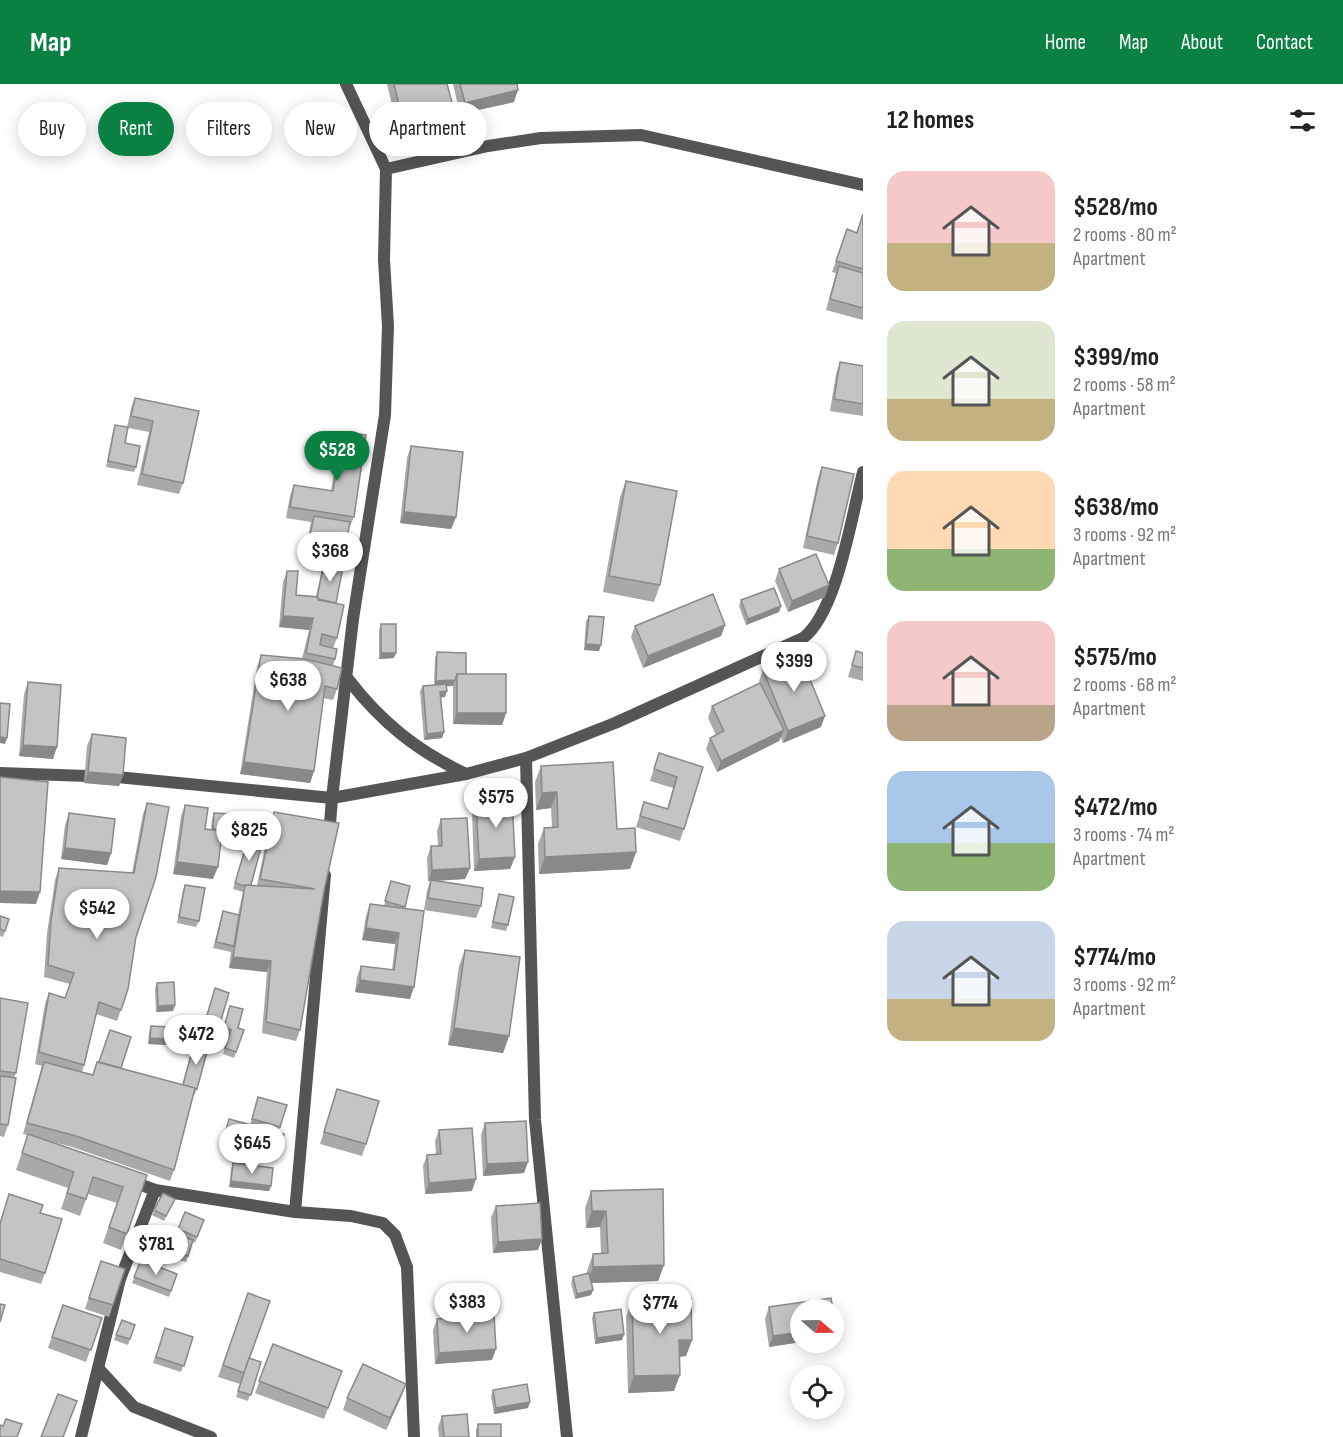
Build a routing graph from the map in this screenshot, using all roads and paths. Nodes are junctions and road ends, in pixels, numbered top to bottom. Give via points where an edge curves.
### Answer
1 (346, 84) edge
2 (386, 169) junction
3 (863, 185) edge
4 (863, 472) edge
5 (348, 679) junction
6 (526, 758) junction
7 (0, 773) edge
8 (466, 774) junction
9 (332, 798) junction
10 (111, 1173) edge
11 (154, 1190) junction
12 (295, 1212) junction
13 (99, 1369) junction
14 (81, 1437) edge
15 (211, 1437) edge
16 (414, 1437) edge
17 (567, 1437) edge

1 - 2 street
2 - 3 street via 541,138 641,135
2 - 5 street via 385,415 353,619
4 - 6 street via 831,594 813,630 615,723
5 - 8 street via 388,726 438,761
5 - 9 street
6 - 8 street
6 - 17 street via 535,1120
7 - 9 street via 117,777
8 - 9 street
9 - 12 street
10 - 11 street
11 - 12 street
11 - 13 street via 120,1279
12 - 16 street via 383,1223 395,1235 407,1267
13 - 14 street
13 - 15 street via 135,1407

